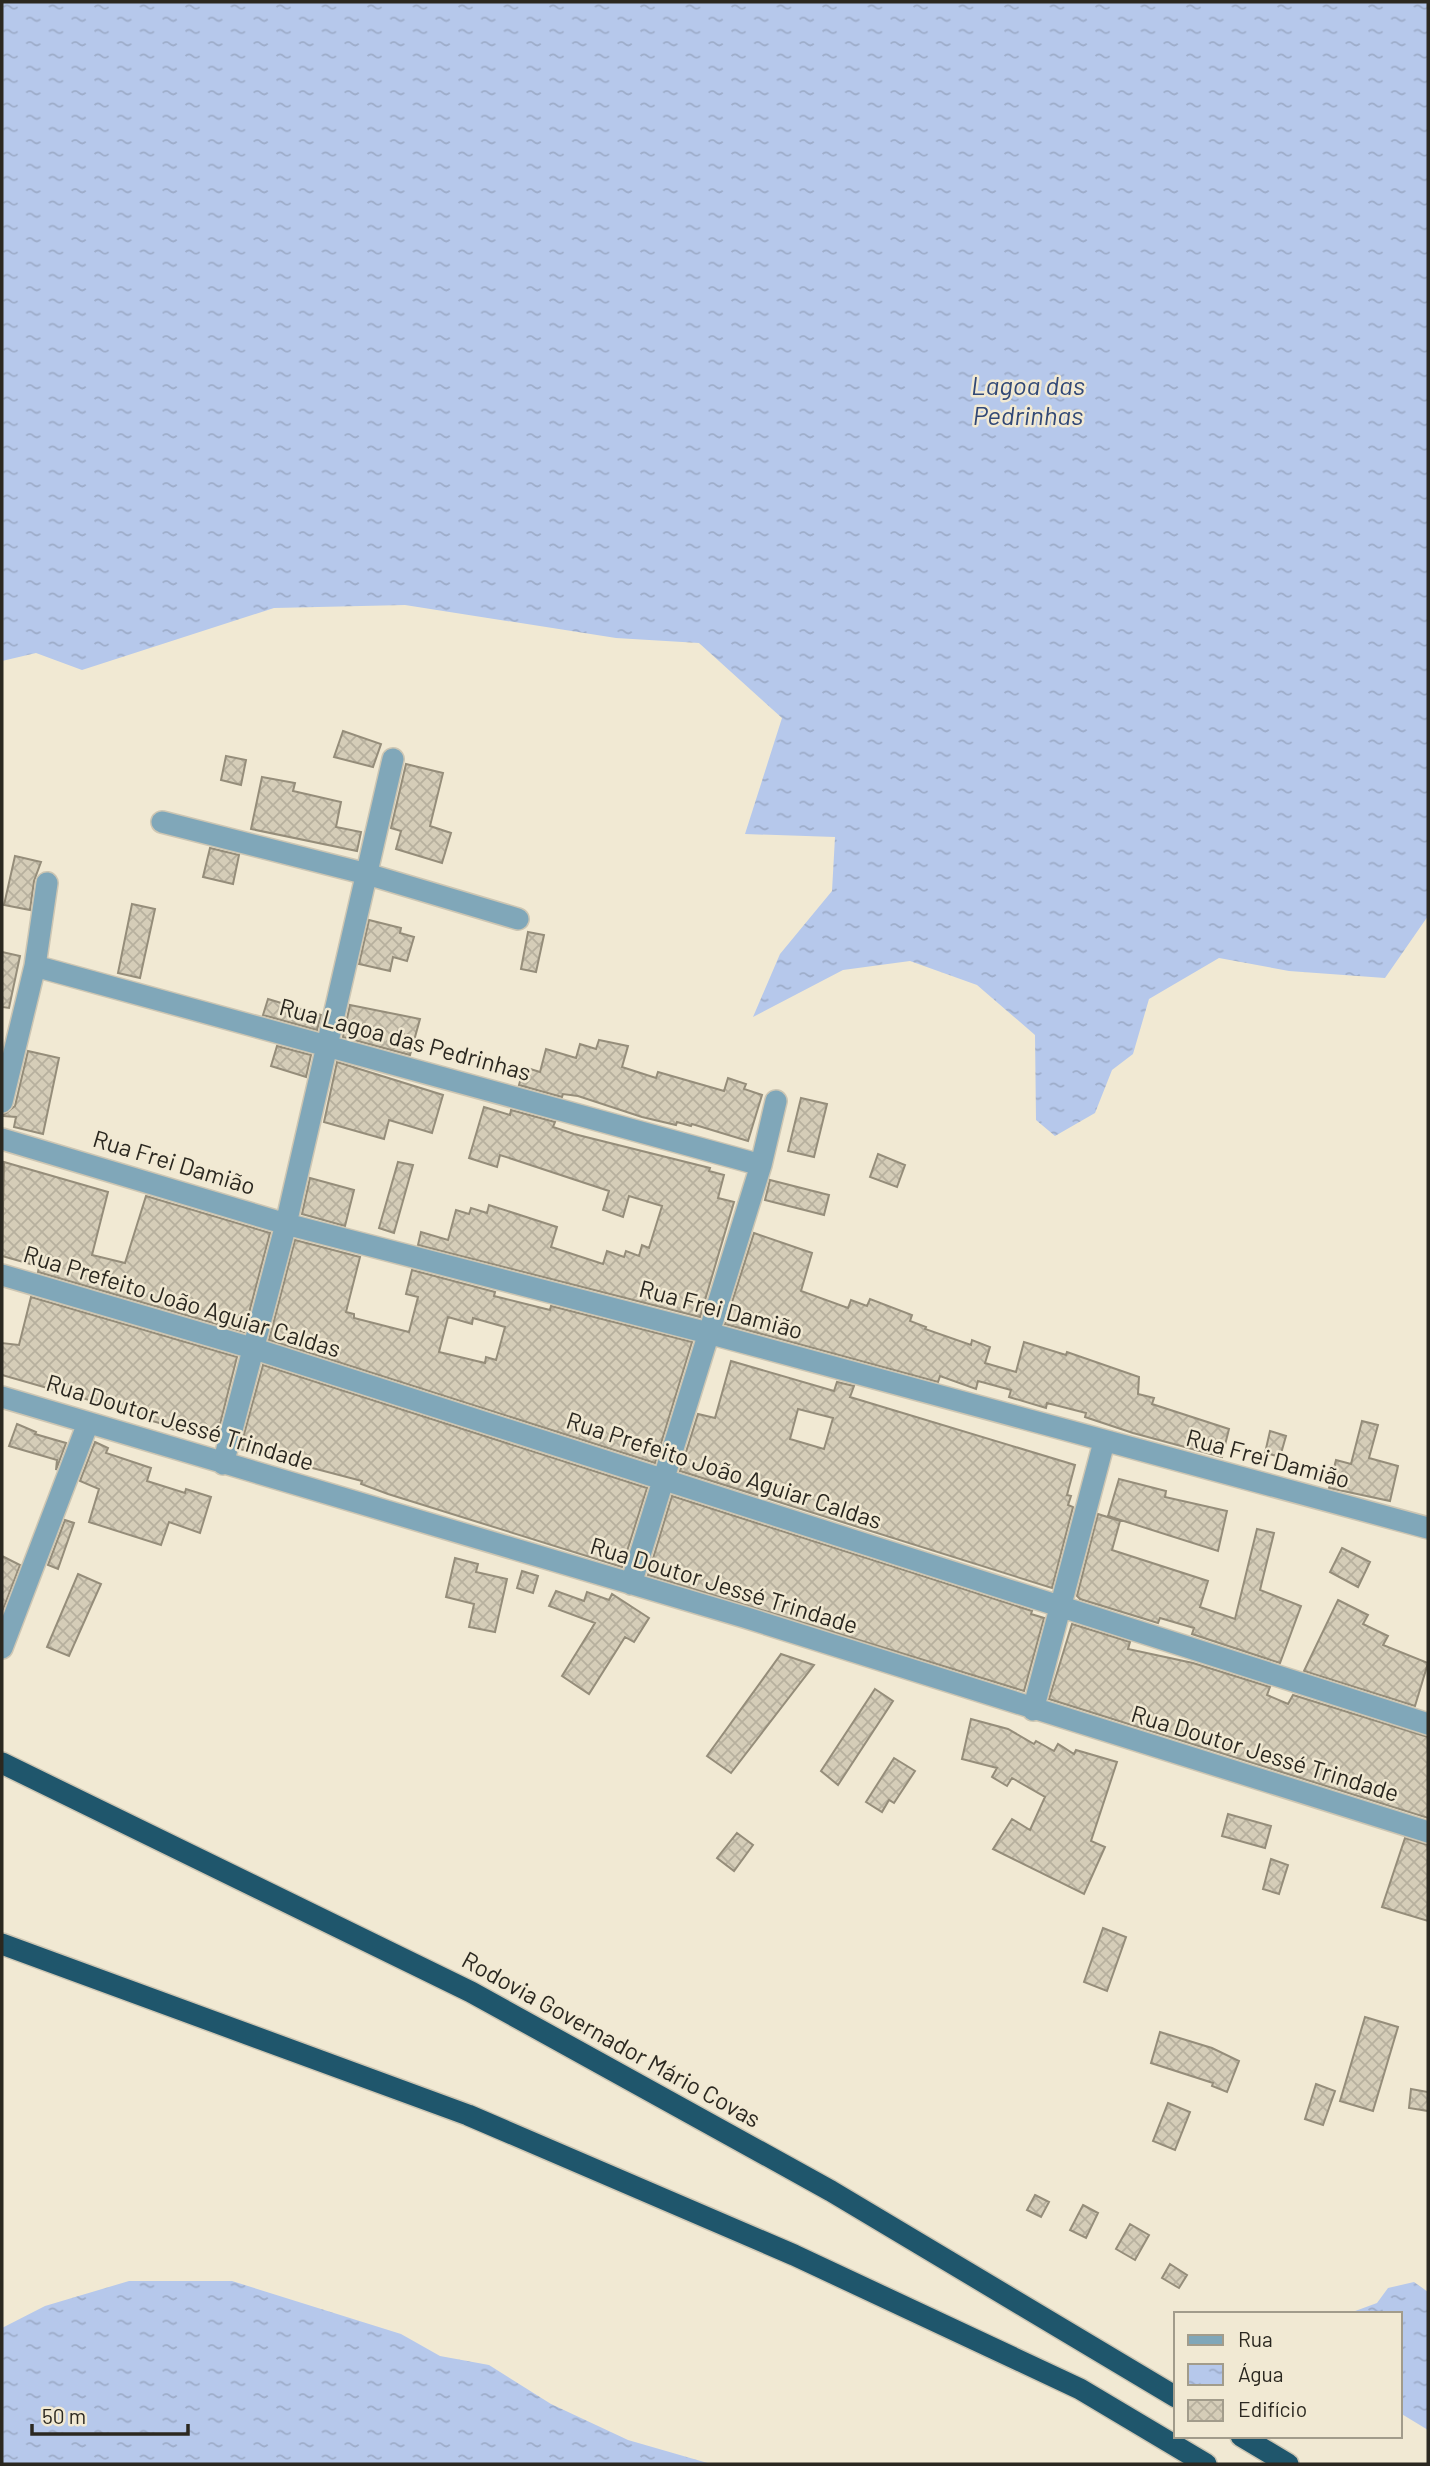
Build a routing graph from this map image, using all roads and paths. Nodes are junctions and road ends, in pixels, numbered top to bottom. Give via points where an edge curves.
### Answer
1 (393, 759) dead end
2 (162, 822) dead end
3 (367, 874) junction
4 (47, 883) dead end
5 (518, 919) dead end
6 (35, 966) junction
7 (11, 1026) edge
8 (327, 1046) junction
9 (776, 1101) dead end
10 (2, 1102) edge
11 (2, 1139) edge
12 (761, 1165) junction
13 (286, 1224) junction
14 (2, 1275) edge
15 (708, 1333) junction
16 (252, 1348) junction
17 (2, 1397) edge
18 (88, 1423) junction
19 (1104, 1442) junction
20 (223, 1464) junction
21 (663, 1479) junction
22 (1428, 1528) edge
23 (631, 1584) junction
24 (1060, 1604) junction
25 (2, 1648) edge
26 (1033, 1710) junction
27 (1428, 1724) edge
28 (2, 1763) edge
29 (1428, 1832) edge
30 (2, 1944) edge
31 (1174, 2397) edge
32 (1244, 2438) edge
33 (1206, 2464) edge
34 (1288, 2464) edge

1 - 3 street
2 - 3 street
3 - 5 street
3 - 8 street
4 - 6 street
6 - 7 street
6 - 8 street, Rua Lagoa das Pedrinhas
7 - 10 street
8 - 12 street, Rua Lagoa das Pedrinhas
8 - 13 street
9 - 12 street
11 - 13 street, Rua Frei Damião
12 - 15 street
13 - 15 street, Rua Frei Damião
13 - 16 street
14 - 16 street, Rua Prefeito João Aguiar Caldas
15 - 19 street, Rua Frei Damião
15 - 21 street
16 - 20 street
16 - 21 street, Rua Prefeito João Aguiar Caldas
17 - 18 street, Rua Doutor Jessé Trindade
18 - 20 street, Rua Doutor Jessé Trindade
18 - 25 street
19 - 22 street, Rua Frei Damião
19 - 24 street
20 - 23 street, Rua Doutor Jessé Trindade
21 - 23 street
21 - 24 street, Rua Prefeito João Aguiar Caldas
23 - 26 street, Rua Doutor Jessé Trindade
24 - 26 street
24 - 27 street, Rua Prefeito João Aguiar Caldas
26 - 29 street, Rua Doutor Jessé Trindade
28 - 31 highway, Rodovia Governador Mário Covas via 471,1992 831,2191
30 - 33 highway via 468,2115 794,2255 1080,2389
32 - 34 highway

